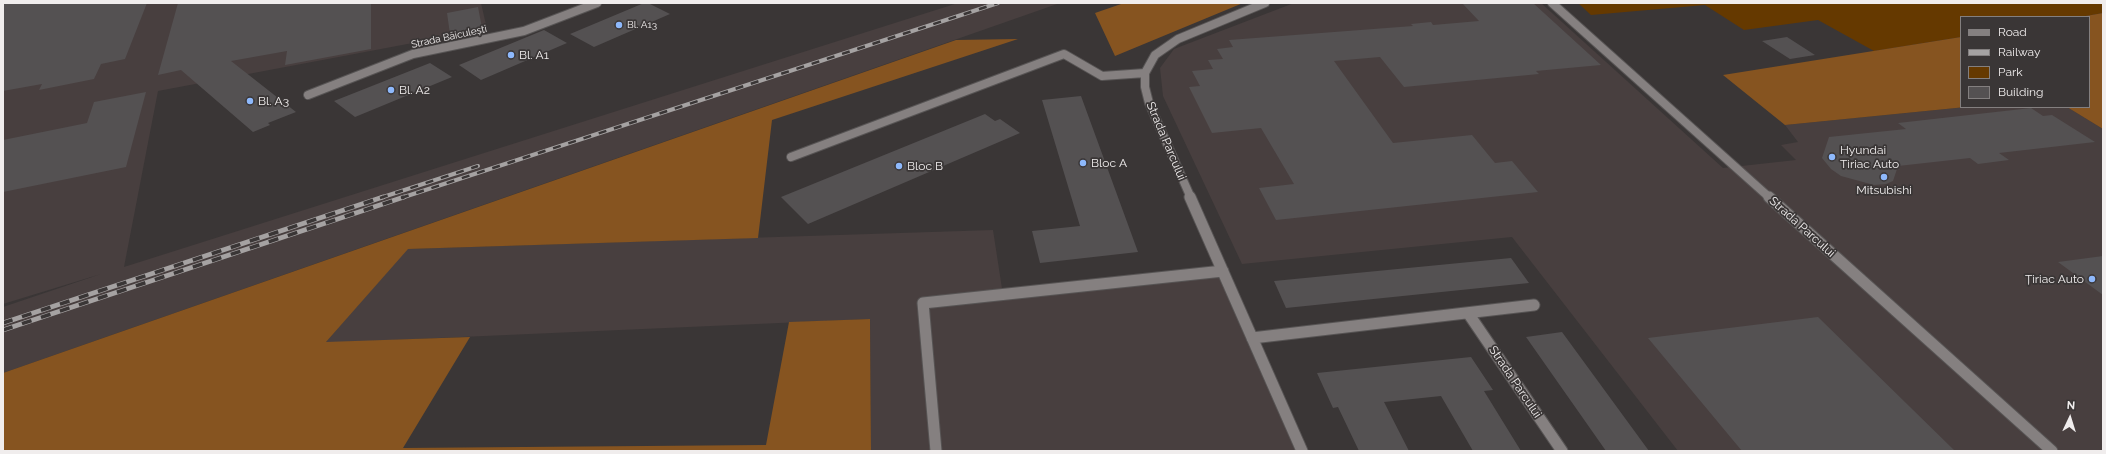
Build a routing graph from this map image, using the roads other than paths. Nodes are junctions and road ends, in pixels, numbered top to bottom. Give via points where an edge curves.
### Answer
1 (597, 3) edge
2 (1265, 3) edge
3 (1552, 3) edge
4 (1145, 73) junction
5 (308, 94) dead end
6 (791, 158) dead end
7 (1223, 271) junction
8 (1534, 305) dead end
9 (1468, 313) junction
10 (1252, 338) junction
11 (936, 451) edge
12 (1302, 451) edge
13 (1562, 451) edge
14 (2052, 451) edge

1 - 5 street, Strada Băiculești via 524,31 413,54
2 - 4 street via 1178,39 1155,55
3 - 14 street, Strada Parcului
4 - 6 street via 1102,76 1064,54
4 - 7 street, Strada Parcului via 1149,103
7 - 10 street, Strada Parcului
7 - 11 street via 923,303
8 - 9 street
9 - 10 street
9 - 13 street, Strada Parcului
10 - 12 street, Strada Parcului

